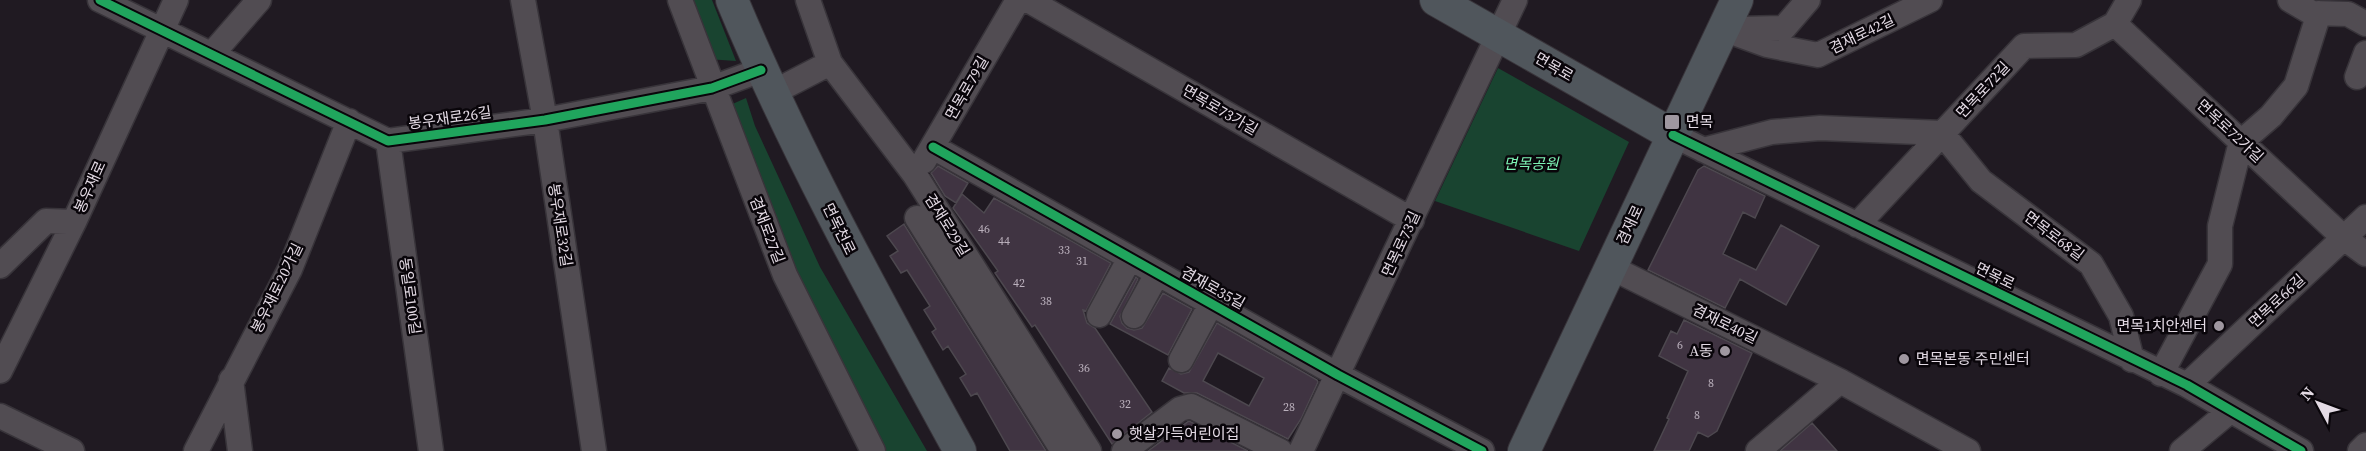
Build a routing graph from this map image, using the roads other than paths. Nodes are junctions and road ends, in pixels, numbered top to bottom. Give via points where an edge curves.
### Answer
1 (100, 0) edge
2 (176, 0) edge
3 (259, 0) edge
4 (523, 0) edge
5 (680, 0) edge
6 (732, 0) edge
7 (808, 0) edge
8 (1018, 0) edge
9 (1028, 0) edge
10 (1436, 0) edge
11 (1515, 0) edge
12 (1737, 0) edge
13 (1808, 0) edge
14 (1930, 0) edge
15 (2129, 0) edge
16 (2290, 0) edge
17 (2319, 13) junction
18 (2115, 24) junction
19 (2366, 24) edge
20 (1723, 29) junction
21 (161, 30) junction
22 (1499, 35) junction
23 (2366, 53) edge
24 (212, 54) junction
25 (830, 63) junction
26 (2357, 77) dead end
27 (767, 81) junction
28 (712, 88) junction
29 (545, 120) junction
30 (349, 122) junction
31 (1942, 134) junction
32 (1673, 135) junction
33 (388, 141) junction
34 (2241, 142) junction
35 (933, 147) junction
36 (1703, 150) junction
37 (915, 176) junction
38 (2366, 217) edge
39 (917, 218) dead end
40 (1412, 220) junction
41 (74, 222) junction
42 (1857, 225) junction
43 (2344, 238) junction
44 (2366, 255) edge
45 (1130, 258) junction
46 (0, 266) edge
47 (1611, 267) junction
48 (1157, 274) junction
49 (1211, 304) junction
50 (1099, 315) dead end
51 (1134, 316) dead end
52 (1181, 360) dead end
53 (2132, 360) junction
54 (0, 371) edge
55 (2161, 374) junction
56 (1338, 375) junction
57 (231, 380) junction
58 (1840, 381) junction
59 (2187, 385) junction
60 (1037, 389) junction
61 (2230, 411) junction
62 (0, 416) edge
63 (2366, 445) edge
64 (1959, 449) edge
65 (72, 451) edge
66 (196, 451) edge
67 (240, 451) edge
68 (431, 451) edge
69 (594, 451) edge
70 (873, 451) edge
71 (960, 451) edge
72 (1063, 451) edge
73 (1089, 451) edge
74 (1124, 451) edge
75 (1280, 451) edge
76 (1301, 451) edge
77 (1482, 451) edge
78 (1524, 451) edge
79 (1758, 451) edge
80 (2182, 451) edge
81 (2301, 451) edge
82 (2360, 451) edge

1 - 21 street
2 - 21 street, 봉우재로
3 - 24 street
4 - 29 street, 봉우재로32길
5 - 28 street, 겸재로27길
6 - 27 main road, 면목천로
7 - 25 street, 겸재로29길
8 - 35 street, 면목로79길
9 - 40 street, 면목로73가길
10 - 22 main road, 면목로
11 - 22 street, 면목로73길
12 - 20 main road, 겸재로
13 - 20 street via 1784,28
14 - 20 street, 겸재로42길 via 1818,55 1767,45
15 - 18 street
16 - 17 street
17 - 19 street via 2348,14
17 - 34 street via 2296,86 2271,116
18 - 31 street, 면목로72길 via 2076,45 2024,45
18 - 34 street, 면목로72가길
20 - 32 main road, 겸재로
21 - 24 street
21 - 41 street, 봉우재로
22 - 32 main road, 면목로
22 - 40 street, 면목로73길
23 - 26 street
24 - 30 street
25 - 27 street, 봉우재로26길
25 - 37 street, 겸재로29길
27 - 28 street, 봉우재로26길
27 - 71 main road, 면목천로 via 851,253
28 - 29 street, 봉우재로26길
28 - 70 street, 겸재로27길 via 784,275
29 - 33 street, 봉우재로26길
29 - 69 street, 봉우재로32길
30 - 33 street
30 - 57 street, 봉우재로20가길 via 290,269
31 - 36 street via 1820,128 1772,132
31 - 42 street, 면목로72길
31 - 53 street, 면목로68길 via 1981,181 2091,264 2121,316
32 - 36 street, 면목로
32 - 47 main road, 겸재로
33 - 68 street, 동일로100길
34 - 43 street, 면목로72가길
34 - 55 street via 2220,226 2220,264
35 - 37 street, 면목로79길
35 - 45 street, 겸재로35길
36 - 42 street, 면목로
37 - 60 street, 겸재로29길
38 - 43 street, 면목로66길
39 - 60 street
40 - 56 street, 면목로73길
41 - 46 street via 46,221
41 - 54 street, 봉우재로
42 - 53 street, 면목로
43 - 44 street, 면목로72가길
43 - 59 street, 면목로66길
45 - 48 street, 겸재로35길
45 - 50 street
47 - 58 street, 겸재로40길
47 - 78 main road, 겸재로
48 - 49 street, 겸재로35길
48 - 51 street, 겸재로35길
49 - 52 street, 겸재로35길
49 - 56 street, 겸재로35길
53 - 55 street, 면목로
55 - 59 street, 면목로
56 - 76 street, 면목로73길
56 - 77 street, 겸재로35길
57 - 66 street, 봉우재로20가길
57 - 67 street
58 - 64 street, 겸재로40길
58 - 79 street
59 - 61 street, 면목로
60 - 72 street
60 - 73 street, 겸재로29길
61 - 80 street
61 - 81 street, 면목로
62 - 65 street
63 - 82 street
74 - 75 street via 1180,409 1191,406

